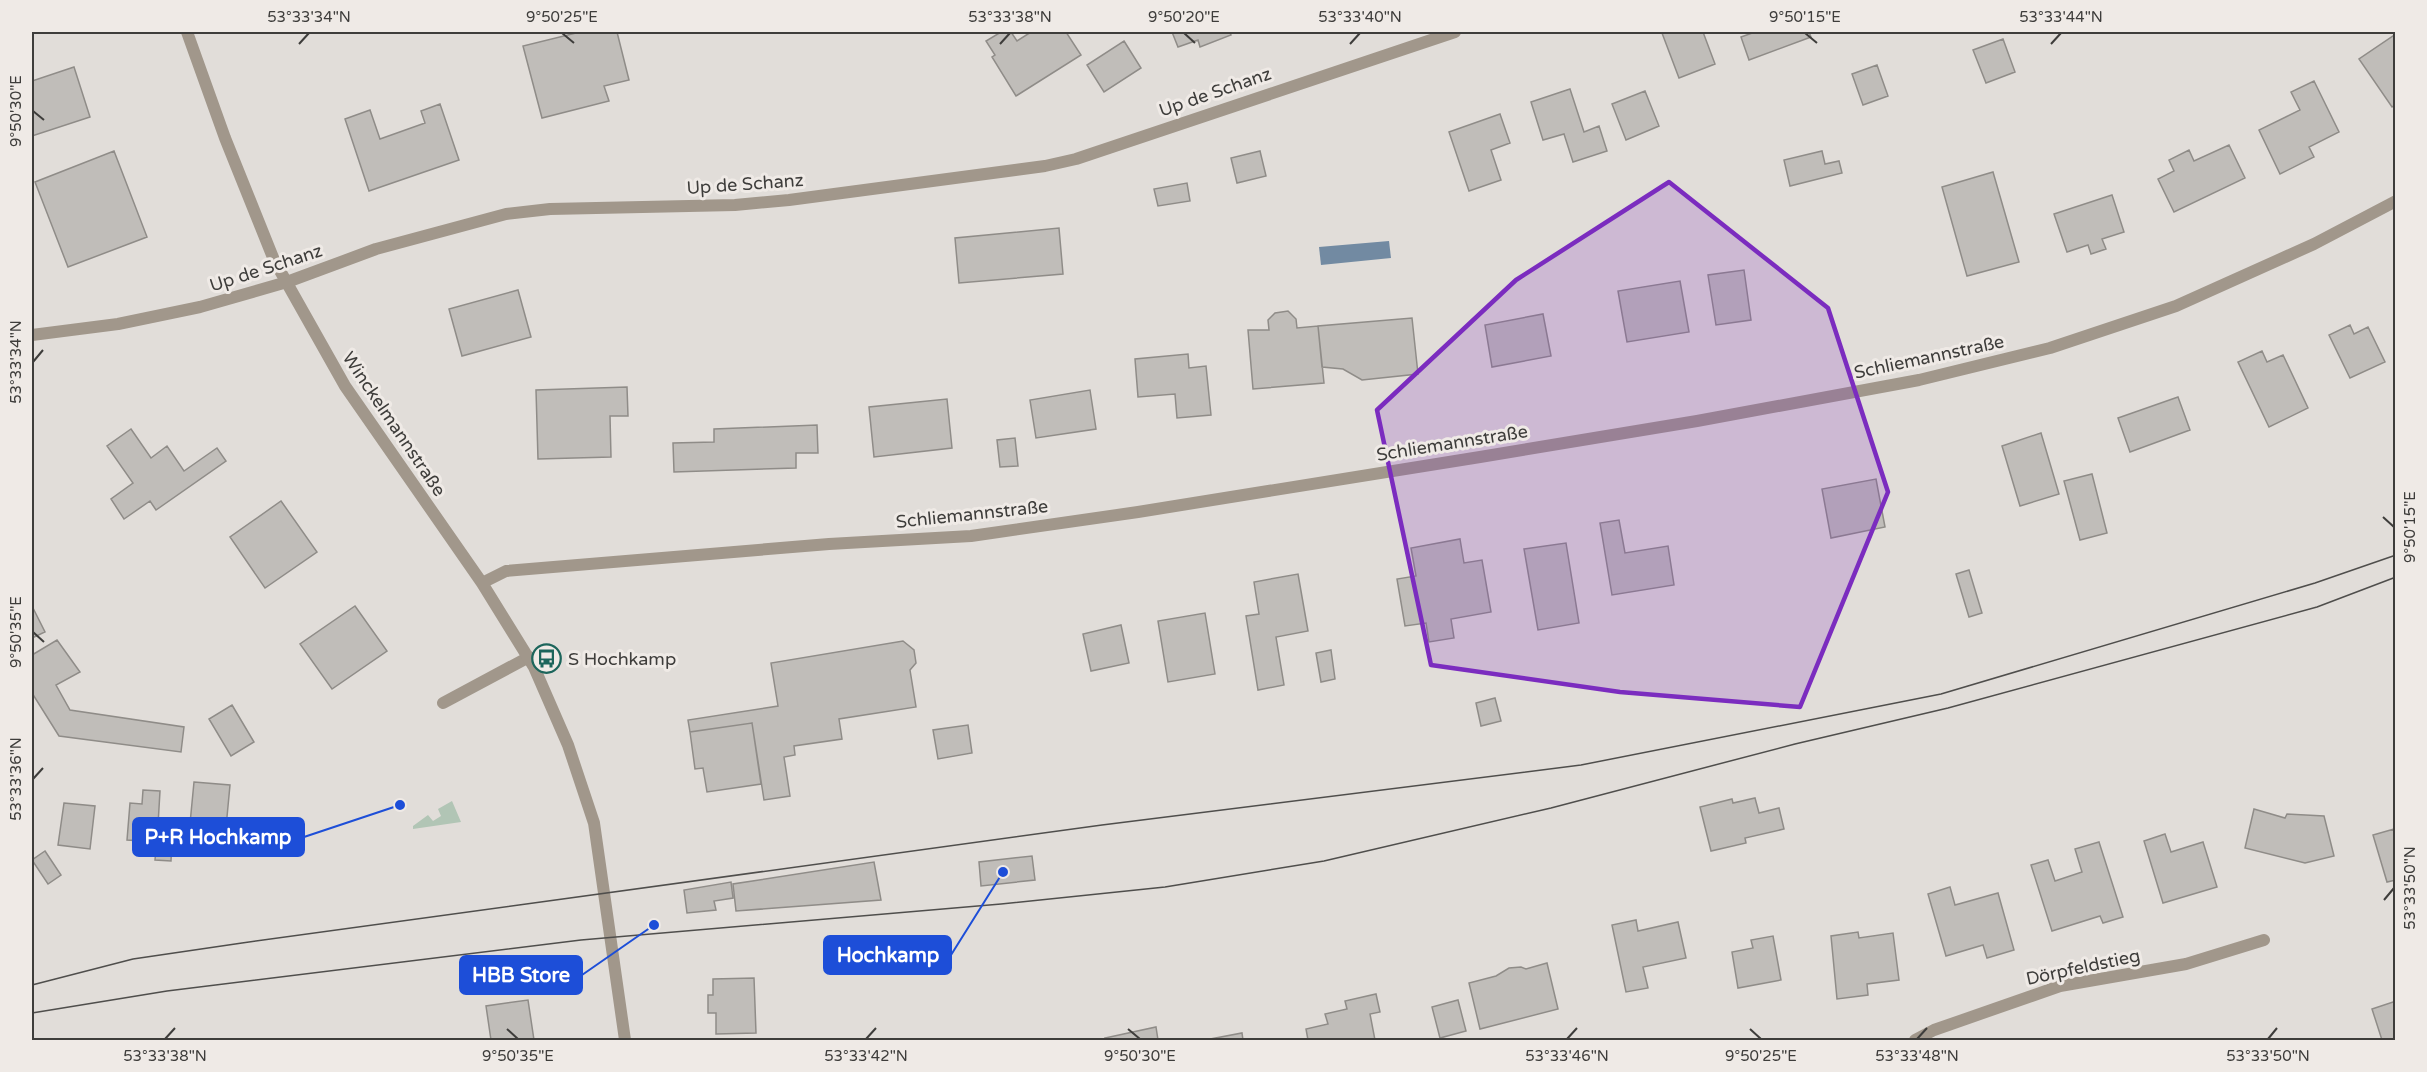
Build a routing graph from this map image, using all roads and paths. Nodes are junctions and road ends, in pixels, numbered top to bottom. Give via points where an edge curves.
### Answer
1 (187, 32) edge
2 (1455, 32) edge
3 (2396, 201) edge
4 (287, 282) junction
5 (32, 335) edge
6 (482, 583) junction
7 (529, 657) junction
8 (443, 703) dead end
9 (2264, 940) dead end
10 (626, 1041) edge
11 (1915, 1041) edge

1 - 4 street, Winckelmannstraße via 234,160 274,260
2 - 4 street, Up de Schanz via 1046,166 735,205 550,209 506,214 376,249
3 - 6 street, Schliemannstraße via 2314,244 2176,306 2050,348 1919,380 1697,421 971,536 506,571
4 - 5 street, Up de Schanz via 200,307 118,324
4 - 6 street, Winckelmannstraße via 345,386
6 - 7 street, Winckelmannstraße
7 - 8 street
7 - 10 street, Winckelmannstraße via 568,746 594,823
9 - 11 street, Dörpfeldstieg via 2186,964 2060,986 1934,1030

